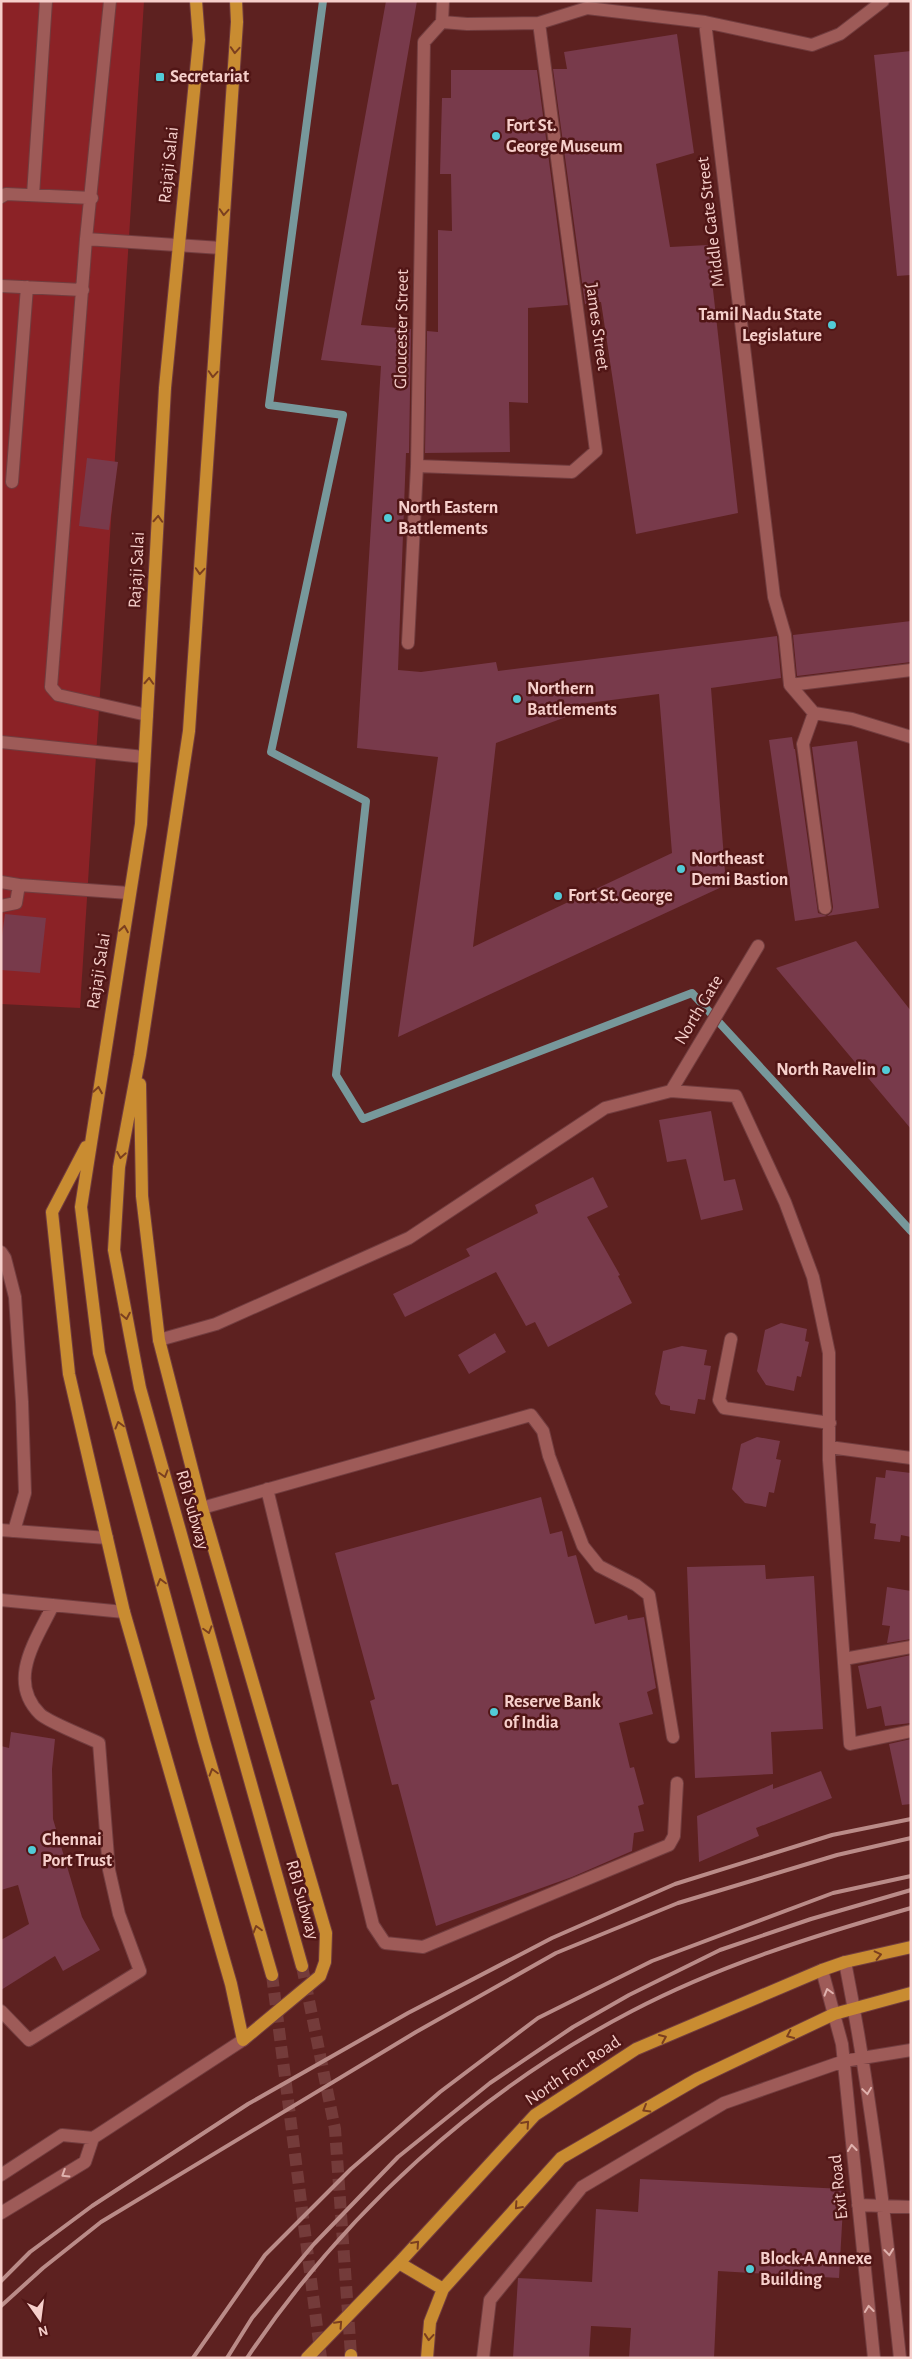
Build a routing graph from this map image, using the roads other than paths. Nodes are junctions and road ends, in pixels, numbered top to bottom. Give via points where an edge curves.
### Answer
1 (46, 1) edge
2 (110, 1) edge
3 (196, 1) edge
4 (236, 1) edge
5 (443, 1) edge
6 (883, 1) edge
7 (585, 5) edge
8 (442, 22) junction
9 (705, 22) junction
10 (539, 23) junction
11 (33, 196) junction
12 (1, 197) edge
13 (92, 198) junction
14 (86, 240) junction
15 (179, 244) junction
16 (221, 248) junction
17 (1, 286) edge
18 (27, 287) junction
19 (83, 290) junction
20 (417, 466) junction
21 (12, 482) dead end
22 (408, 643) dead end
23 (911, 670) edge
24 (790, 685) junction
25 (814, 713) junction
26 (147, 715) junction
27 (911, 737) edge
28 (1, 742) edge
29 (144, 757) junction
30 (1, 882) edge
31 (19, 885) junction
32 (129, 893) junction
33 (1, 906) edge
34 (826, 908) dead end
35 (758, 946) dead end
36 (140, 1055) junction
37 (671, 1091) junction
38 (90, 1138) junction
39 (1, 1252) edge
40 (731, 1339) dead end
41 (159, 1340) junction
42 (830, 1423) junction
43 (829, 1448) junction
44 (911, 1458) edge
45 (266, 1489) junction
46 (202, 1508) junction
47 (8, 1530) edge
48 (107, 1538) junction
49 (1, 1600) edge
50 (53, 1605) junction
51 (124, 1612) junction
52 (911, 1647) edge
53 (844, 1659) junction
54 (911, 1731) edge
55 (673, 1737) dead end
56 (677, 1783) dead end
57 (911, 1947) edge
58 (845, 1962) junction
59 (302, 1966) tunnel mouth
60 (822, 1970) junction
61 (272, 1975) tunnel mouth
62 (911, 1993) edge
63 (854, 2008) junction
64 (1, 2011) edge
65 (834, 2014) junction
66 (243, 2040) junction
67 (911, 2050) edge
68 (862, 2058) junction
69 (844, 2061) junction
70 (93, 2138) junction
71 (1, 2175) edge
72 (858, 2205) junction
73 (884, 2206) junction
74 (911, 2208) edge
75 (1, 2213) edge
76 (399, 2263) junction
77 (444, 2289) junction
78 (307, 2358) edge
79 (427, 2358) edge
80 (483, 2358) edge
81 (874, 2358) edge
82 (900, 2358) edge

1 - 11 street
2 - 13 street
3 - 15 main road, Rajaji Salai via 199,40
4 -> 16 main road
5 - 8 street
6 - 9 street via 840,34 812,45
7 - 9 street
7 - 10 street
8 - 10 street
8 - 20 street, Gloucester Street via 424,42
9 - 24 street, Middle Gate Street via 774,597 785,636
10 - 20 street, James Street via 596,451 572,472
11 - 12 street via 6,194
11 - 13 street
13 - 14 street
14 - 15 street
14 - 19 street
15 - 16 street
26 -> 15 main road, Rajaji Salai via 165,388
16 -> 36 main road via 189,731
17 - 18 street
18 - 19 street
18 - 21 street
19 - 26 street via 51,687 58,695
20 - 22 street, Gloucester Street
23 - 24 street
24 - 25 street
25 - 27 street via 852,718
25 - 34 street via 803,744
26 - 29 main road, Rajaji Salai
28 - 29 street
29 - 32 main road, Rajaji Salai via 141,824
30 - 31 street
31 - 32 street
31 - 33 street via 16,903
38 -> 32 main road, Rajaji Salai
35 - 37 street, North Gate
36 - 41 main road via 142,1196
36 -> 59 main road, RBI Subway via 119,1167 114,1250 140,1388
37 - 41 street via 605,1108 409,1238 216,1324
37 - 42 street via 736,1096 763,1149 813,1277 829,1353
38 - 48 main road via 52,1212 69,1374
61 -> 38 main road via 204,1742 99,1353 81,1207
39 - 47 street via 15,1296 25,1493
40 - 42 street via 719,1400 724,1408
41 - 46 main road
42 - 43 street
43 - 44 street
43 - 53 street
45 - 46 street
45 - 55 street via 532,1415 543,1431 549,1456 583,1546 599,1566 649,1595
45 - 56 street via 373,1925 386,1943 423,1947 669,1846 674,1836
46 - 66 main road via 326,1933 327,1949 320,1976
47 - 48 street
48 - 51 main road
49 - 50 street
50 - 51 street
50 - 64 street via 25,1664 24,1689 40,1714 99,1743 109,1870 119,1914 140,1972 29,2040
51 - 66 main road via 231,1984
52 - 53 street
53 - 54 street via 850,1744
58 -> 57 main road, North Fort Road
58 - 60 main road, North Fort Road
58 - 63 street
65 -> 60 street, Exit Road
76 -> 60 main road, North Fort Road via 534,2115 636,2049
62 - 63 main road
63 - 65 main road
63 - 68 street
65 - 69 street, Exit Road
65 -> 77 main road via 697,2079 561,2158
66 - 70 street
67 - 68 street
68 - 69 street
68 -> 73 street
72 -> 69 street, Exit Road
69 - 80 street via 724,2103 582,2188 490,2300
70 - 71 street via 62,2135
70 -> 75 street via 85,2162
72 - 73 street
81 -> 72 street, Exit Road
73 - 74 street
73 -> 82 street
76 - 77 main road
78 -> 76 main road, North Fort Road
77 -> 79 main road via 430,2322

